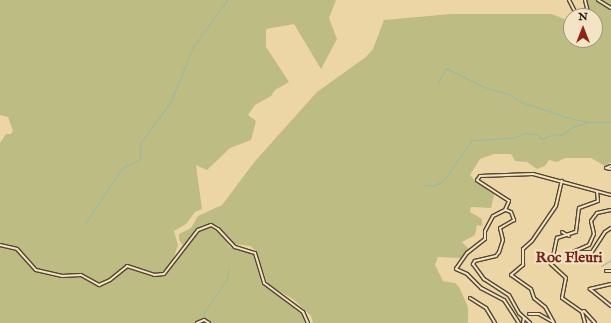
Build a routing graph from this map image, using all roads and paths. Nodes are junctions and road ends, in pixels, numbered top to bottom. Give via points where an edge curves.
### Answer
1 (598, 0) edge
2 (611, 8) edge
3 (562, 181) junction
4 (597, 192) junction
5 (611, 195) edge
6 (505, 210) junction
7 (611, 210) edge
8 (611, 228) edge
9 (562, 232) dead end
10 (568, 236) junction
11 (0, 245) edge
12 (606, 271) dead end
13 (611, 271) edge
14 (611, 284) edge
15 (470, 298) dead end
16 (611, 306) edge
17 (582, 312) junction
18 (530, 314) dead end
19 (524, 318) junction
20 (198, 323) edge
21 (209, 323) edge
22 (308, 323) edge
23 (495, 323) edge
24 (519, 323) edge
25 (523, 323) edge
26 (530, 323) edge
27 (554, 323) edge
28 (585, 323) edge
29 (595, 323) edge

1 - 2 street
3 - 4 street
3 - 6 street via 533,174 517,176 506,173 480,176 477,180 509,201
3 - 27 street via 556,206 532,241 523,249 523,265 511,275 531,289 534,298 545,307
4 - 5 street
4 - 10 street via 598,201 579,208 576,232
6 - 19 street via 511,212 514,220 500,228 503,240 499,252 496,256 475,261 473,264 484,279 509,295
6 - 24 street via 493,216 485,231 485,239 467,253 456,269 467,274 477,286 504,300
7 - 8 street via 597,214 591,221 594,234 589,245 573,252 592,252 605,232
9 - 10 street
10 - 17 street via 560,235 557,238 551,264 566,278 562,298
11 - 22 street via 17,249 36,270 62,276 81,275 95,284 110,280 127,266 157,276 164,274 198,230 206,225 214,227 235,247 255,253 264,282 303,312
12 - 13 street
14 - 16 street via 594,286 590,290
15 - 23 street via 490,311
17 - 28 street
17 - 29 street via 588,313
18 - 27 street via 539,314
19 - 25 street
19 - 26 street
20 - 21 street via 204,320

